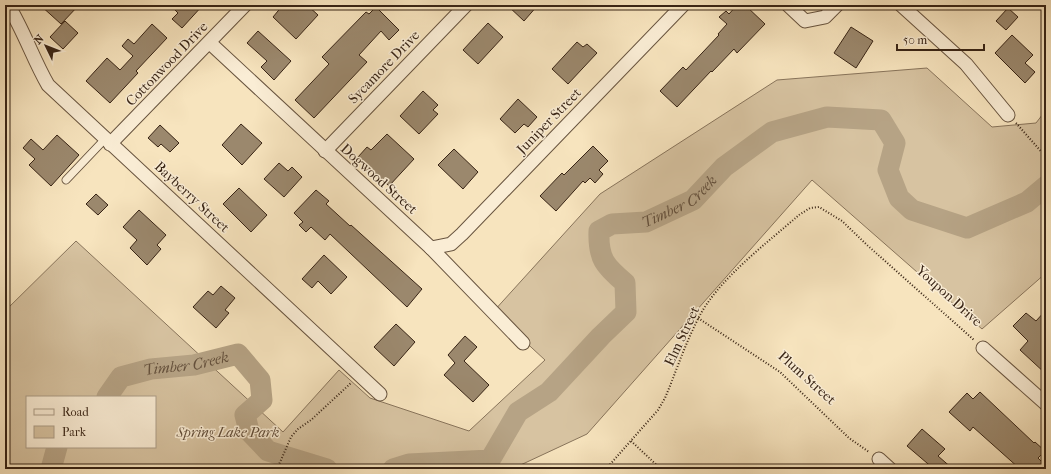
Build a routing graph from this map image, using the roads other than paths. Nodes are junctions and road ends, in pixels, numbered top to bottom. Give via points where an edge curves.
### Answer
1 (8, 5) edge
2 (245, 5) edge
3 (466, 5) edge
4 (683, 5) edge
5 (788, 5) edge
6 (837, 5) edge
7 (901, 5) edge
8 (210, 43) junction
9 (1008, 115) road end
10 (108, 141) junction
11 (325, 151) junction
12 (66, 180) dead end
13 (431, 248) junction
14 (523, 343) dead end
15 (983, 348) road end
16 (380, 394) dead end
17 (1046, 404) edge
18 (879, 459) road end
19 (890, 469) edge

1 - 10 street, Bayberry Street via 48,85
2 - 8 street, Cottonwood Drive
3 - 11 street, Sycamore Drive
4 - 13 street, Juniper Street via 462,234 451,244
5 - 6 street via 806,21 825,18
7 - 9 street via 966,64
8 - 10 street, Cottonwood Drive
8 - 11 street, Dogwood Street
10 - 12 lane
10 - 16 street, Bayberry Street
11 - 13 street, Dogwood Street
13 - 14 street, Dogwood Street
15 - 17 street, Youpon Drive
18 - 19 street

